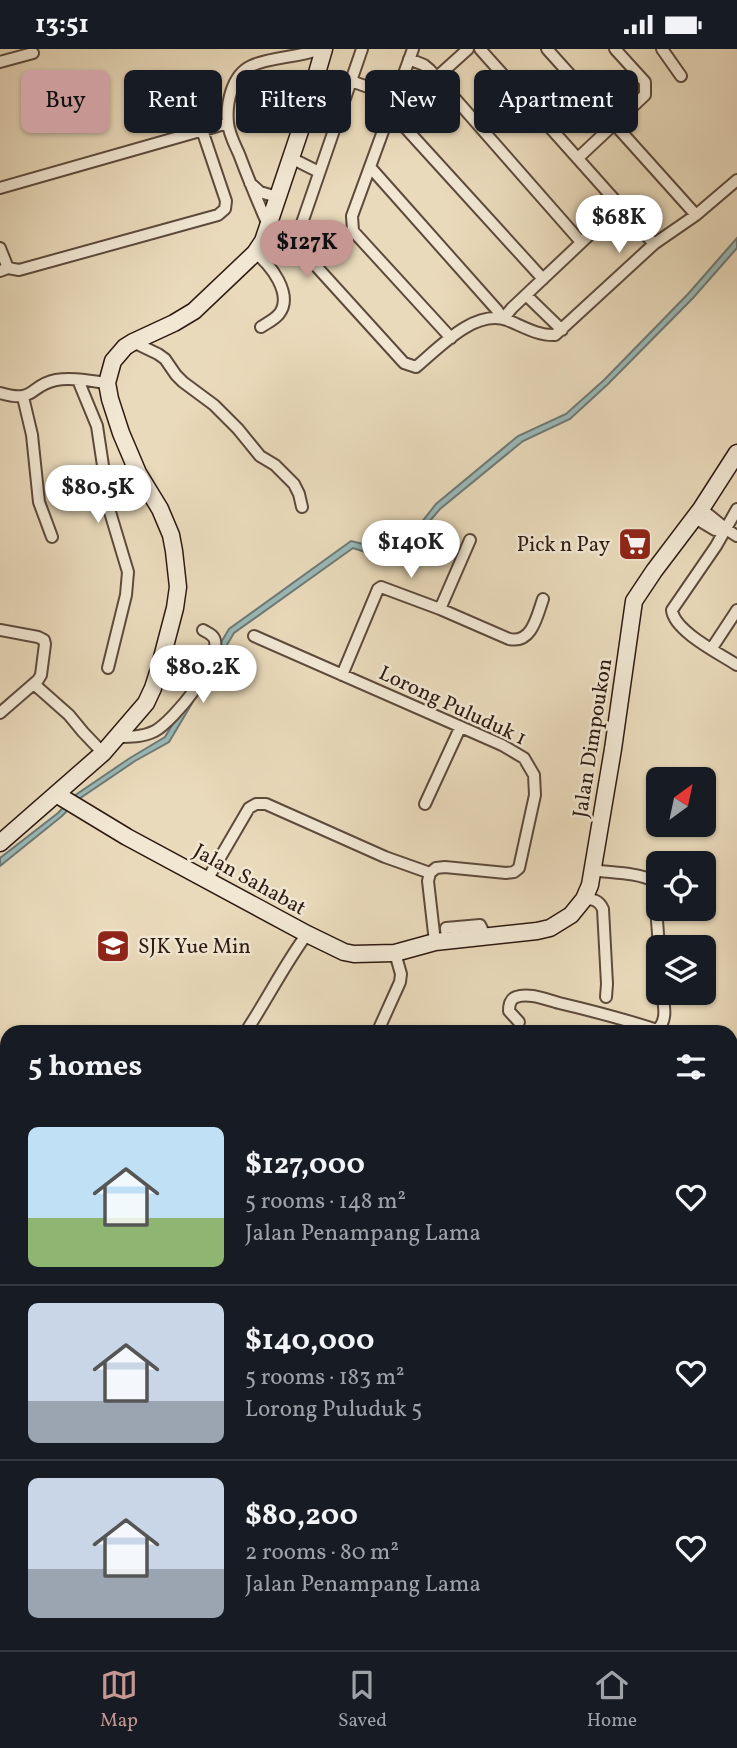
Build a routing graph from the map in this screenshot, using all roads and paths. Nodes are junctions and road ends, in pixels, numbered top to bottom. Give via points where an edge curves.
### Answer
1 (322, 49) edge
2 (362, 49) edge
3 (468, 49) edge
4 (480, 49) edge
5 (547, 49) edge
6 (615, 49) edge
7 (662, 49) edge
8 (33, 53) dead end
9 (411, 54) edge
10 (290, 58) junction
11 (0, 62) edge
12 (318, 67) junction
13 (429, 70) edge
14 (445, 70) edge
15 (566, 70) edge
16 (634, 70) edge
17 (638, 74) edge
18 (681, 76) dead end
19 (351, 81) joint
20 (365, 86) edge
21 (638, 102) edge
22 (460, 103) edge
23 (228, 123) junction
24 (222, 125) edge
25 (192, 133) edge
26 (203, 133) edge
27 (333, 133) edge
28 (382, 133) edge
29 (410, 133) edge
30 (606, 133) edge
31 (622, 133) edge
32 (291, 158) junction
33 (578, 158) junction
34 (370, 167) junction
35 (319, 172) junction
36 (737, 180) edge
37 (248, 181) junction
38 (0, 188) edge
39 (277, 197) junction
40 (620, 206) junction
41 (696, 215) junction
42 (268, 225) junction
43 (581, 242) junction
44 (654, 244) junction
45 (0, 248) edge
46 (255, 253) junction
47 (4, 270) edge
48 (543, 279) junction
49 (526, 295) junction
50 (503, 319) junction
51 (261, 327) dead end
52 (562, 330) junction
53 (451, 338) junction
54 (133, 342) junction
55 (78, 380) junction
56 (107, 383) junction
57 (0, 393) edge
58 (23, 397) junction
59 (737, 453) edge
60 (302, 507) dead end
61 (737, 509) edge
62 (698, 513) junction
63 (724, 529) junction
64 (737, 536) edge
65 (52, 537) dead end
66 (470, 540) dead end
67 (543, 599) dead end
68 (440, 609) junction
69 (737, 610) edge
70 (0, 630) edge
71 (204, 630) dead end
72 (254, 636) dead end
73 (712, 649) junction
74 (737, 664) edge
75 (108, 668) dead end
76 (341, 675) junction
77 (34, 684) junction
78 (0, 713) edge
79 (460, 728) junction
80 (117, 737) junction
81 (103, 753) junction
82 (56, 794) junction
83 (425, 804) dead end
84 (0, 843) edge
85 (592, 870) junction
86 (430, 873) junction
87 (207, 880) junction
88 (584, 899) junction
89 (307, 934) junction
90 (658, 935) edge
91 (441, 941) junction
92 (395, 953) junction
93 (606, 997) dead end
94 (663, 1005) edge
95 (519, 1022) dead end
96 (250, 1025) edge
97 (384, 1025) edge
98 (641, 1025) edge
99 (661, 1025) edge

1 - 10 street
1 - 12 street
2 - 19 street
3 - 14 street
4 - 33 street
5 - 15 street
6 - 16 street
7 - 18 street
8 - 11 street
9 - 13 street
10 - 12 street
10 - 23 street via 264,62 240,74 233,84
12 - 32 street
17 - 21 street via 645,82 645,95
19 - 20 street
22 - 43 street
23 - 24 street
23 - 37 street
25 - 38 street
26 - 47 street via 226,201 218,215 19,270
27 - 35 street
28 - 34 street
29 - 48 street
30 - 33 street
31 - 41 street
32 - 35 street
32 - 39 street
33 - 40 street
34 - 50 street
34 - 53 street via 352,216 353,231
35 - 53 street via 299,236 306,255 404,363 416,367
36 - 41 street
37 - 39 street via 260,192
37 - 42 street
39 - 42 street
40 - 43 street
40 - 44 street
41 - 44 street
42 - 46 street
43 - 48 street
44 - 52 street
45 - 47 street
46 - 51 street via 276,275 283,301 279,314
46 - 54 street via 194,311
48 - 49 street
49 - 50 street
49 - 52 street
50 - 52 street via 548,335
50 - 53 street via 474,323
54 - 56 street via 113,361
54 - 60 street via 158,353 176,375 219,410 260,456 294,484
55 - 56 street
55 - 58 street via 49,382
55 - 75 street via 97,426 110,512 128,572
56 - 80 street via 138,474 168,528 178,587 153,688
57 - 58 street
58 - 65 street via 39,502
59 - 62 street, Jalan Dimpoukon
61 - 63 street
62 - 63 street via 715,530
62 - 85 street, Jalan Dimpoukon via 634,601
63 - 64 street
63 - 73 street via 672,610 685,631
66 - 68 street
67 - 68 street via 530,632 515,640
68 - 76 street via 381,587
69 - 73 street
70 - 77 street via 44,640 41,675
71 - 80 street via 216,644 196,689 174,716 154,731
72 - 76 street, Lorong Puluduk 1
73 - 74 street
76 - 79 street, Lorong Puluduk 1
77 - 78 street
77 - 81 street
79 - 83 street
79 - 86 street, Lorong Puluduk 1 via 524,758 535,780 535,795 519,868 514,872 445,867
80 - 81 street
81 - 82 street
82 - 84 street
82 - 87 street, Jalan Sahabat
85 - 88 street, Jalan Dimpoukon
85 - 90 street via 654,881
86 - 87 street via 266,804 256,804 249,808
86 - 91 street
87 - 89 street, Jalan Sahabat
88 - 91 street via 556,925
88 - 93 street via 593,899 603,909
89 - 92 street, Jalan Sahabat via 344,952
89 - 96 street
91 - 92 street, Jalan Sahabat
92 - 97 street via 400,982
94 - 99 street
95 - 98 street via 509,1011 510,1002 529,996

